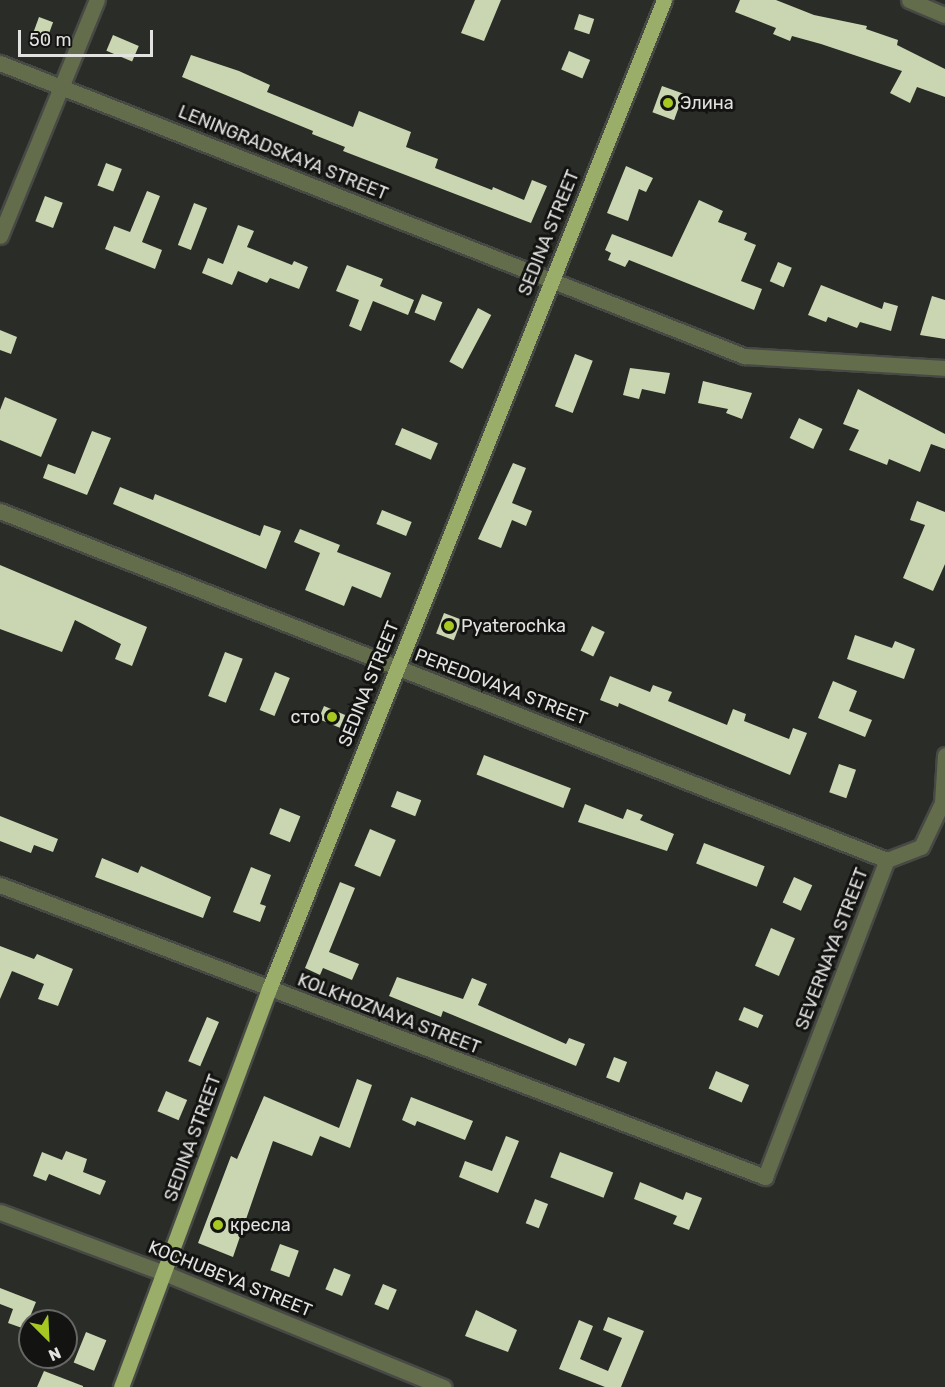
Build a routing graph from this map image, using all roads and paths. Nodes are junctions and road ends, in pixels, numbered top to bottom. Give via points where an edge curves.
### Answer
1 (97, 0) edge
2 (664, 0) edge
3 (909, 0) edge
4 (945, 15) edge
5 (0, 63) edge
6 (62, 88) junction
7 (0, 236) edge
8 (551, 280) junction
9 (945, 368) edge
10 (0, 511) edge
11 (397, 667) junction
12 (945, 755) edge
13 (887, 860) junction
14 (0, 885) edge
15 (269, 989) junction
16 (765, 1177) joint
17 (0, 1212) edge
18 (164, 1273) junction
19 (121, 1387) edge
20 (444, 1387) edge

1 - 6 street
2 - 8 main road, SEDINA STREET
3 - 4 street
5 - 6 street, LENINGRADSKAYA STREET
6 - 7 street
6 - 8 street, LENINGRADSKAYA STREET
8 - 9 street, LENINGRADSKAYA STREET via 744,356
8 - 11 main road, SEDINA STREET
10 - 11 street, PEREDOVAYA STREET
11 - 13 street, PEREDOVAYA STREET
11 - 15 main road, SEDINA STREET
12 - 13 street, SEVERNAYA STREET via 942,803 921,847
13 - 16 street, SEVERNAYA STREET
14 - 15 street, KOLKHOZNAYA STREET
15 - 16 street, KOLKHOZNAYA STREET
15 - 18 main road, SEDINA STREET
17 - 18 street, KOCHUBEYA STREET
18 - 19 main road, SEDINA STREET
18 - 20 street, KOCHUBEYA STREET

